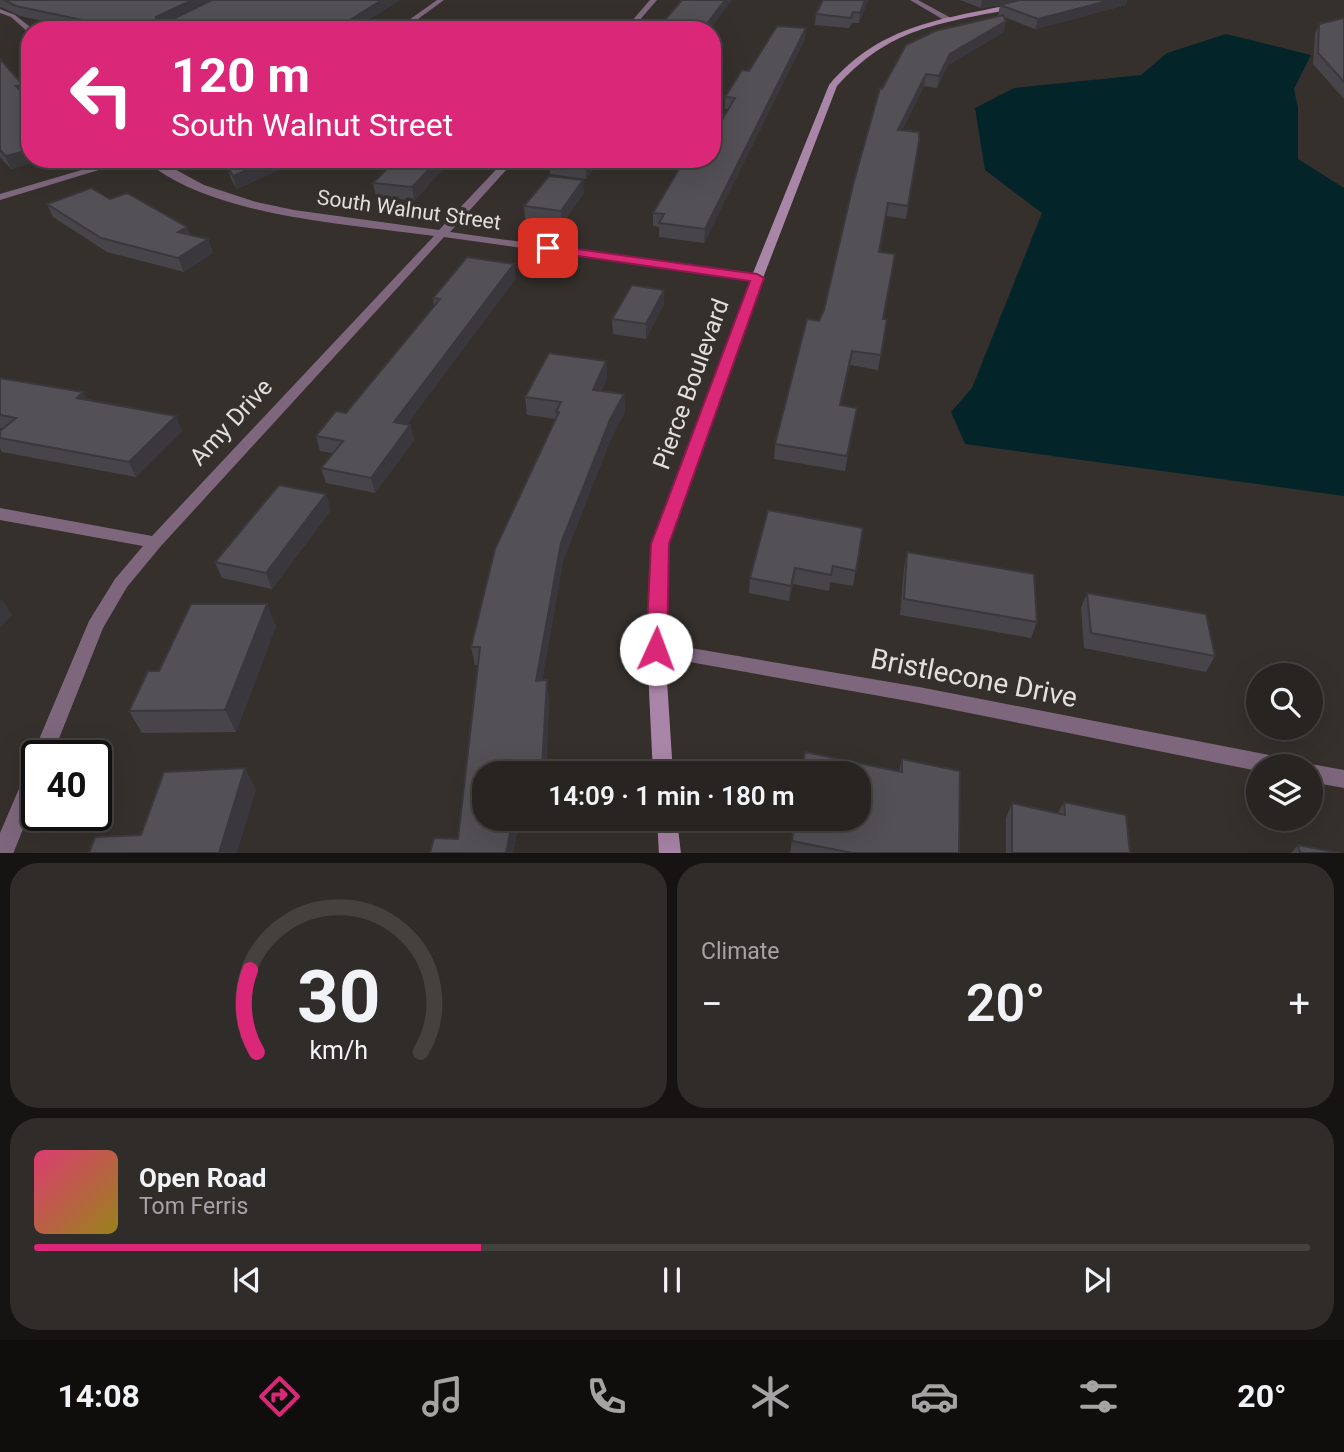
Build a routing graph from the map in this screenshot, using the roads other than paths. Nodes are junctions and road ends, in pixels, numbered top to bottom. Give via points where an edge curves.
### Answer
1 (441, 0) edge
2 (654, 0) edge
3 (913, 0) edge
4 (1039, 0) edge
5 (0, 11) edge
6 (947, 18) junction
7 (411, 21) edge
8 (635, 21) edge
9 (21, 22) edge
10 (99, 168) edge
11 (161, 168) edge
12 (503, 168) edge
13 (0, 197) edge
14 (444, 234) junction
15 (757, 278) junction
16 (0, 514) edge
17 (155, 542) junction
18 (656, 649) junction
19 (49, 740) edge
20 (1246, 759) edge
21 (662, 761) edge
22 (1323, 775) edge
23 (1344, 779) edge
24 (21, 807) edge
25 (668, 831) edge
26 (2, 853) edge
27 (670, 853) edge

1 - 7 street
2 - 8 street
3 - 6 street
4 - 6 street, Pierce Boulevard
5 - 9 street
6 - 15 street, Pierce Boulevard via 870,48 849,64 833,85
10 - 13 street
11 - 14 street, South Walnut Street via 210,193 246,204
12 - 14 street, Amy Drive
14 - 15 street, South Walnut Street
14 - 17 street, Amy Drive
15 - 18 street, Pierce Boulevard via 660,544
16 - 17 street
17 - 19 street, Amy Drive via 121,583 95,626
18 - 20 street, Bristlecone Drive
18 - 21 street, Pierce Boulevard
22 - 23 street
24 - 26 street
25 - 27 street

